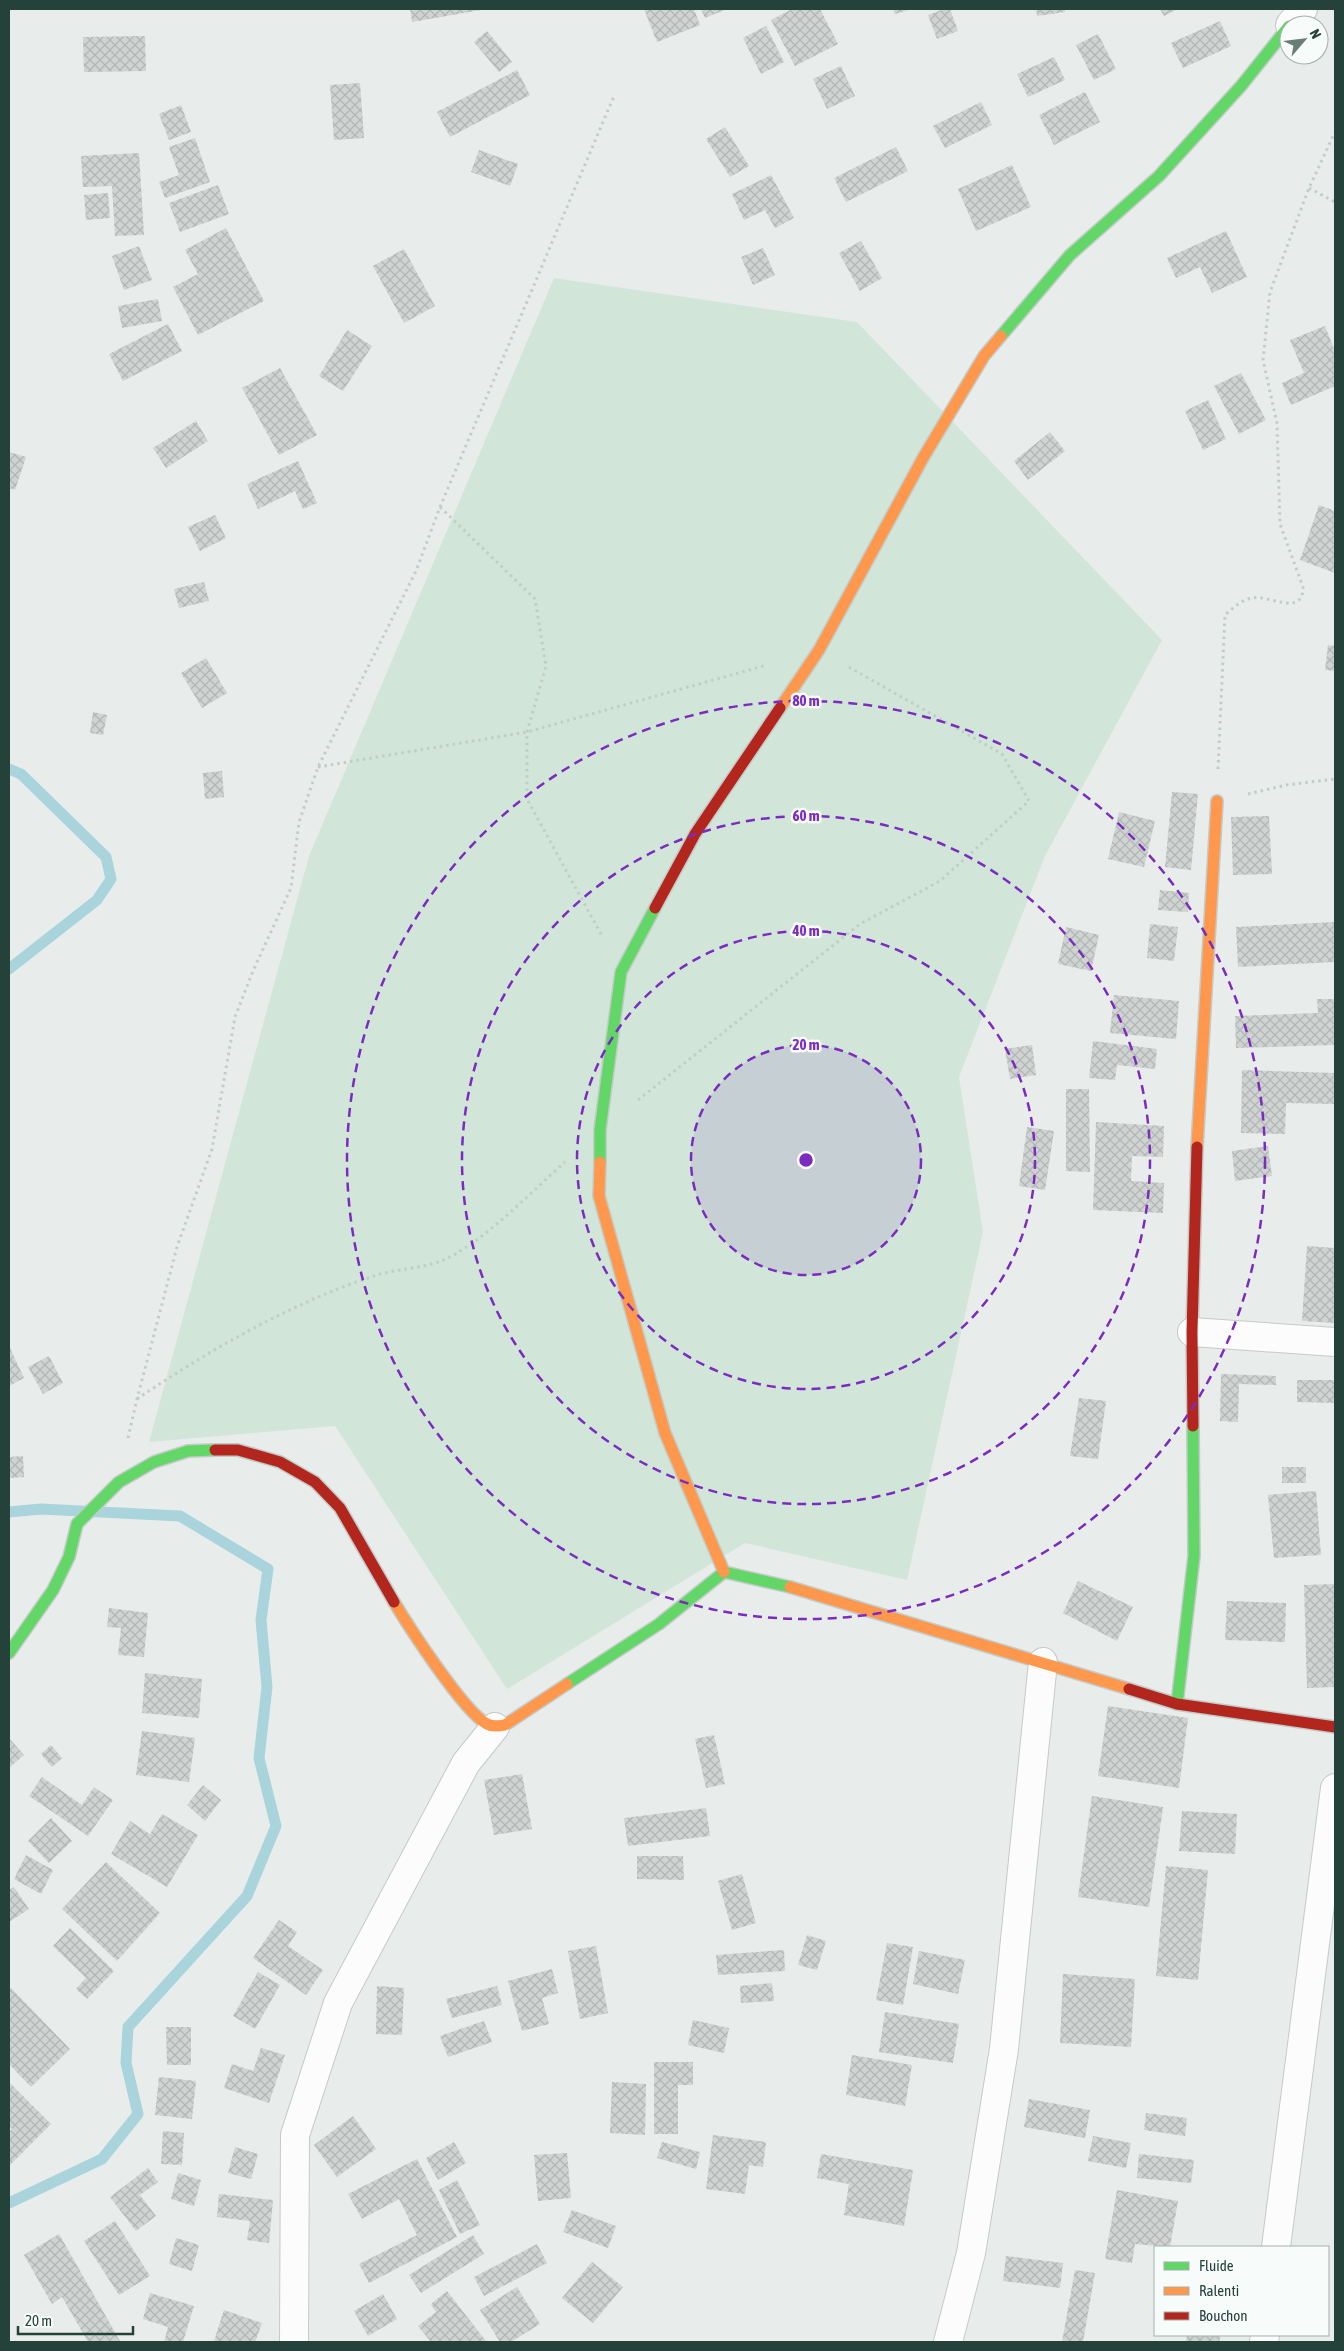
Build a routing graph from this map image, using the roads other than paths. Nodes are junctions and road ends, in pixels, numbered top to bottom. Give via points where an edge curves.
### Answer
1 (1279, 38) edge
2 (1217, 801) road end
3 (1192, 1332) junction
4 (1335, 1342) edge
5 (724, 1572) junction
6 (9, 1654) edge
7 (1042, 1662) junction
8 (1177, 1704) junction
9 (1335, 1726) edge
10 (495, 1727) junction
11 (1335, 1788) edge
12 (1276, 2246) edge
13 (294, 2342) edge
14 (948, 2342) edge

1 - 5 street via 1241,86 1165,169 1070,255 984,356 923,458 819,650 695,834 621,972 600,1130 599,1196 665,1433
2 - 3 street via 1198,1120
3 - 4 street
3 - 8 street via 1194,1556
5 - 7 street via 770,1581
5 - 10 street via 659,1624 505,1725
6 - 10 street via 53,1590 69,1557 78,1524 119,1482 154,1462 188,1451 238,1450 280,1462 315,1482 340,1508 400,1612 465,1705 485,1723
7 - 8 street
7 - 14 street via 1004,2049 971,2254
8 - 9 street
10 - 13 street via 466,1763 338,2003 295,2135
11 - 12 street

